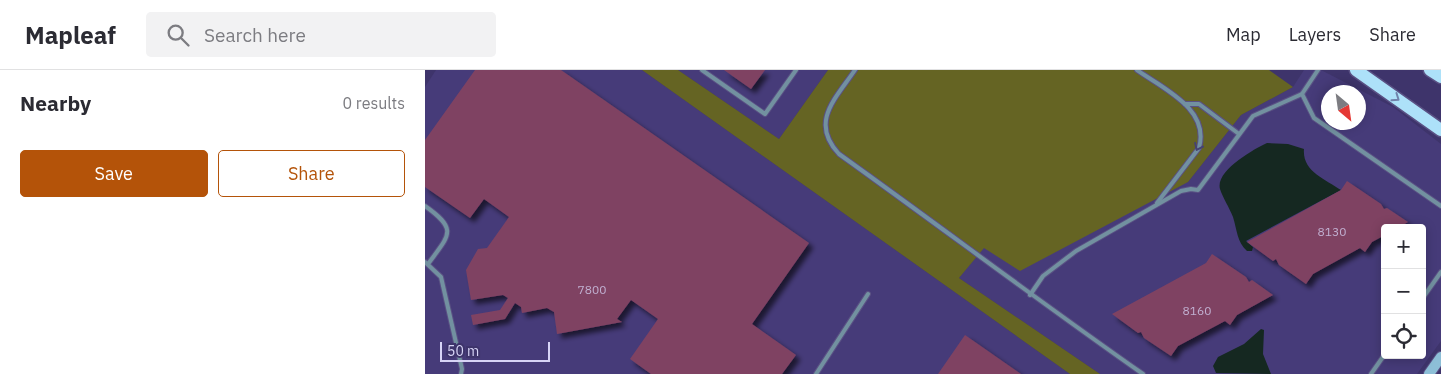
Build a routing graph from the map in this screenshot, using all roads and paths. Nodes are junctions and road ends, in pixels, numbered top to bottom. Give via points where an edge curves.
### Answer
1 (702, 70) edge
2 (796, 70) edge
3 (855, 70) edge
4 (1137, 70) edge
5 (1319, 70) edge
6 (1356, 70) edge
7 (1430, 70) edge
8 (1441, 78) edge
9 (1302, 94) junction
10 (1185, 104) junction
11 (1441, 130) edge
12 (1239, 134) junction
13 (425, 206) edge
14 (1155, 206) junction
15 (1441, 206) edge
16 (427, 263) edge
17 (1441, 272) edge
18 (868, 294) dead end
19 (1426, 294) edge
20 (1030, 295) junction
21 (1441, 357) edge
22 (1382, 359) edge
23 (461, 374) edge
24 (816, 374) edge
25 (1143, 374) edge
26 (1371, 374) edge
27 (1429, 374) edge

1 - 2 lane via 765,114
3 - 20 lane via 827,111 826,134 831,146
4 - 10 lane
5 - 9 lane
6 -> 11 main road
7 - 8 main road
9 - 12 lane via 1253,116
9 - 15 lane via 1314,118
10 - 12 lane via 1199,104
10 -> 14 lane via 1201,127 1199,148
12 - 14 lane via 1198,190 1181,191
13 - 16 lane via 442,218 447,226 447,238
14 - 20 lane via 1060,262 1043,276
16 - 23 lane via 441,277
17 - 19 lane
18 - 24 lane
20 - 25 lane
21 - 27 street
22 - 26 lane

